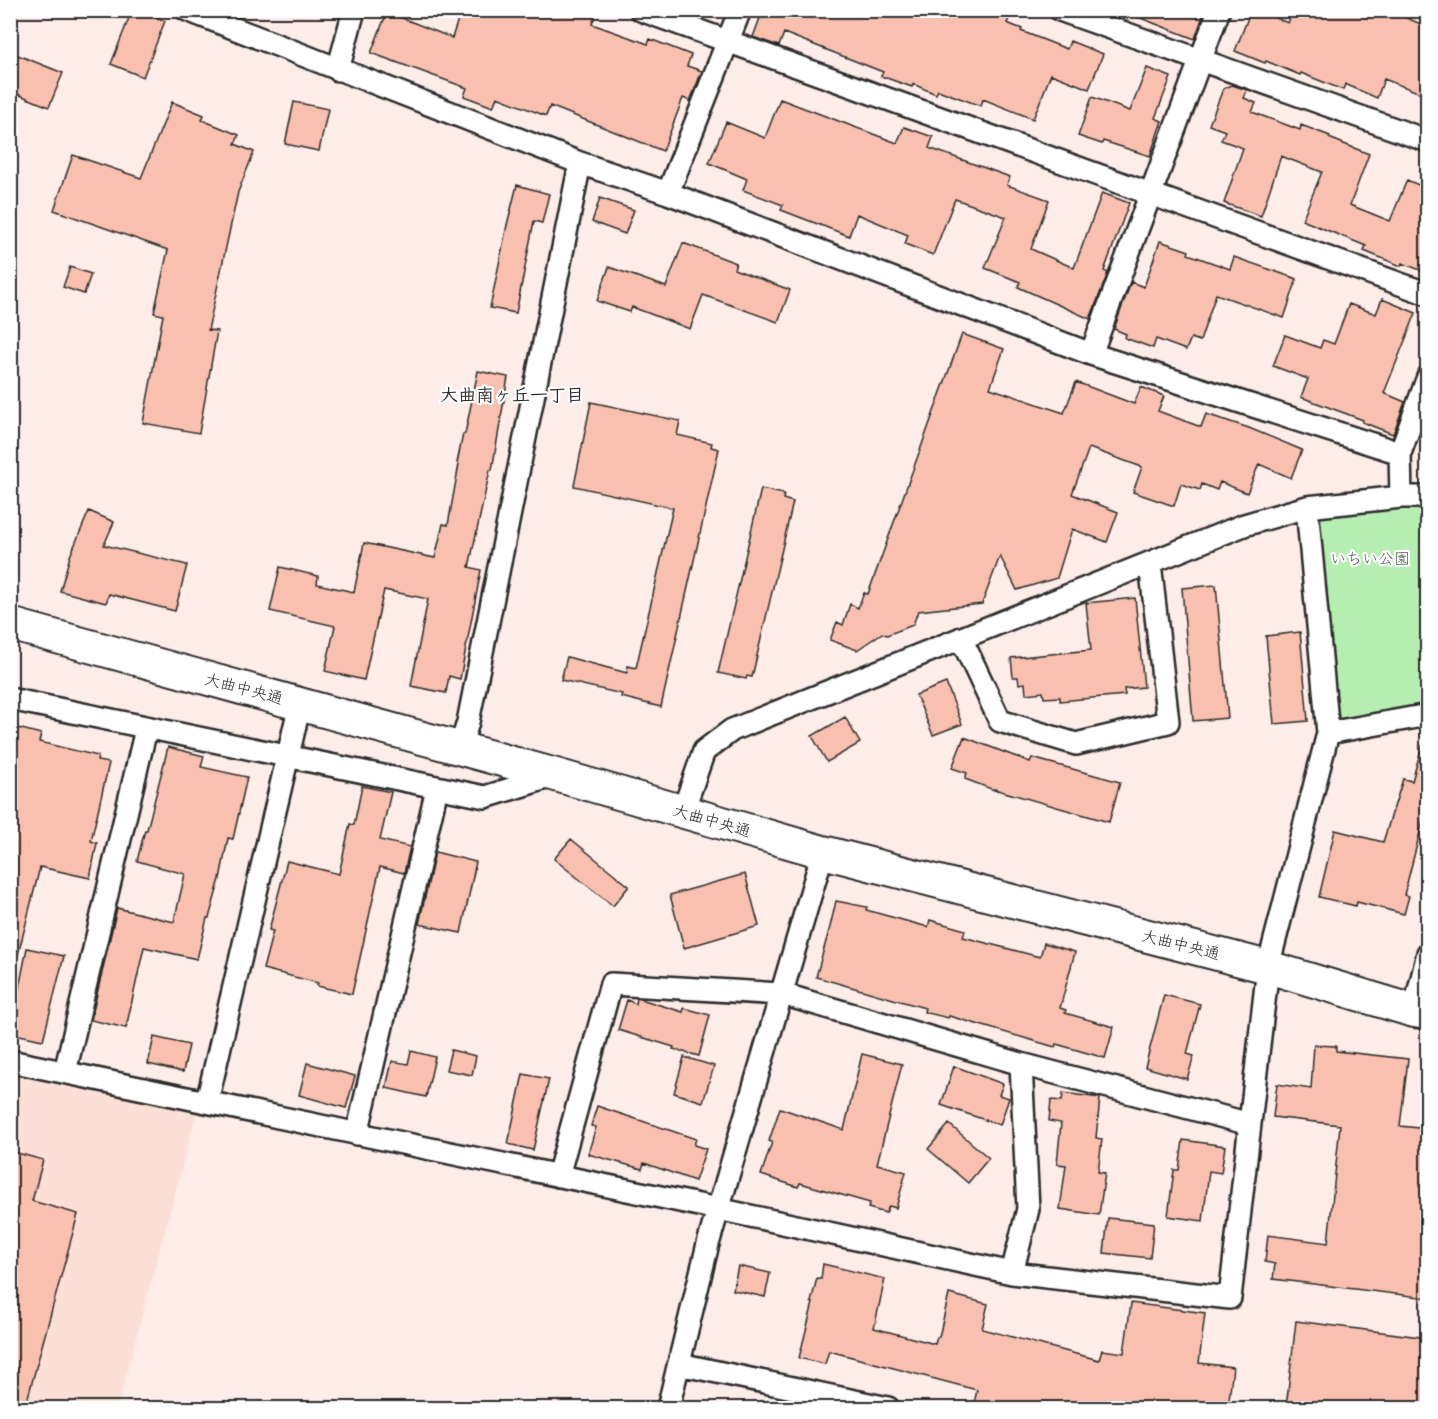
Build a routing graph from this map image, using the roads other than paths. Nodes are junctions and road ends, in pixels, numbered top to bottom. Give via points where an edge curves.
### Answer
1 (187, 10) edge
2 (354, 10) edge
3 (641, 10) edge
4 (740, 10) edge
5 (1060, 10) edge
6 (1219, 10) edge
7 (729, 42) junction
8 (1200, 60) junction
9 (338, 70) junction
10 (1428, 141) edge
11 (580, 163) junction
12 (668, 193) junction
13 (1151, 193) junction
14 (1428, 294) edge
15 (1091, 354) junction
16 (1428, 376) edge
17 (1400, 453) junction
18 (1401, 496) junction
19 (1428, 497) edge
20 (1307, 507) junction
21 (1150, 562) junction
22 (10, 624) edge
23 (961, 639) junction
24 (10, 699) edge
25 (300, 704) junction
26 (1428, 715) edge
27 (146, 729) junction
28 (1328, 733) junction
29 (460, 749) junction
30 (288, 757) junction
31 (556, 775) junction
32 (437, 788) junction
33 (683, 811) junction
34 (823, 852) junction
35 (1428, 953) edge
36 (1268, 967) junction
37 (782, 994) junction
38 (1423, 1014) edge
39 (10, 1061) edge
40 (1021, 1064) junction
41 (65, 1072) junction
42 (207, 1102) junction
43 (1250, 1124) junction
44 (357, 1134) junction
45 (558, 1176) junction
46 (718, 1209) junction
47 (1012, 1274) junction
48 (679, 1364) junction
49 (668, 1408) edge
50 (888, 1408) edge

1 - 9 street
2 - 9 street
3 - 7 street
4 - 7 street
5 - 8 street
6 - 8 street
7 - 12 street
7 - 13 street
8 - 10 street
8 - 13 street
9 - 11 street
11 - 12 street
11 - 29 street
12 - 15 street
13 - 14 street
13 - 15 street
15 - 17 street
16 - 17 street
17 - 18 street
18 - 19 street
18 - 20 street
20 - 21 street via 1244,525
20 - 28 street
21 - 23 street
21 - 23 street via 1168,722 1076,744 1000,721
22 - 25 main road, 大曲中央通
23 - 33 street via 732,730 704,750
24 - 27 street
25 - 29 main road, 大曲中央通
25 - 30 street
26 - 28 street
27 - 30 street
27 - 41 street
28 - 36 street
29 - 31 main road, 大曲中央通
30 - 32 street
30 - 42 street
31 - 32 street via 485,797
31 - 33 main road, 大曲中央通
32 - 44 street
33 - 34 main road, 大曲中央通
34 - 36 main road, 大曲中央通
34 - 37 street
35 - 38 street
36 - 38 main road, 大曲中央通
36 - 43 street
37 - 40 street
37 - 45 street via 611,984
37 - 46 street
39 - 41 street
40 - 43 street
40 - 47 street via 1028,1209
41 - 42 street
42 - 44 street
43 - 47 street via 1230,1298
44 - 45 street
45 - 46 street
46 - 47 street
46 - 48 street
48 - 49 street
48 - 50 street

